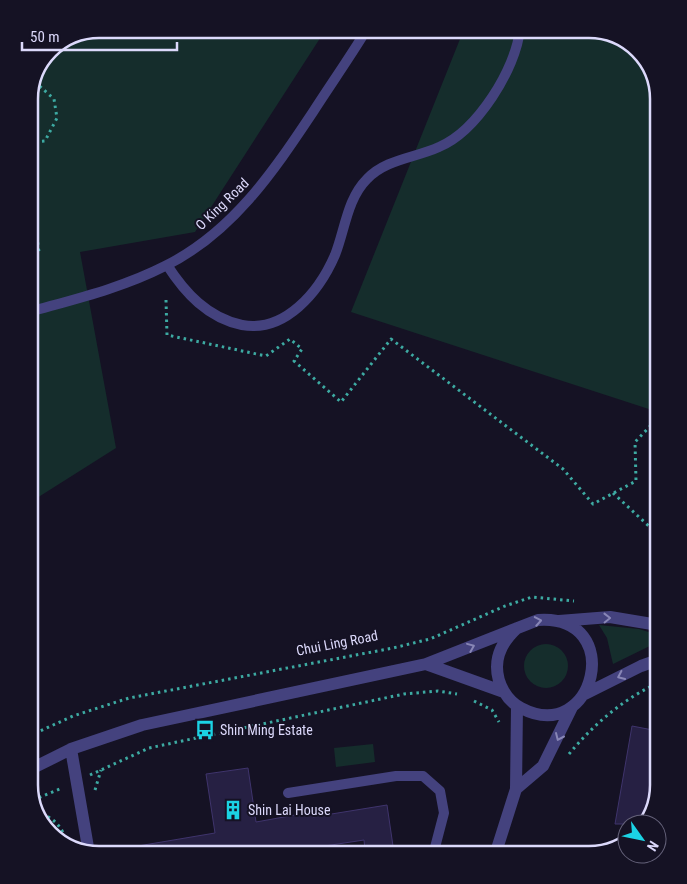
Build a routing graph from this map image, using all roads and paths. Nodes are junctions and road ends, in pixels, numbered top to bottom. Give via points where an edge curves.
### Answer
1 (361, 38) edge
2 (519, 38) edge
3 (39, 86) edge
4 (38, 141) edge
5 (167, 265) junction
6 (38, 299) edge
7 (166, 300) dead end
8 (43, 308) junction
9 (38, 309) edge
10 (650, 426) edge
11 (613, 492) junction
12 (650, 527) edge
13 (583, 602) dead end
14 (559, 621) junction
15 (650, 624) edge
16 (518, 628) junction
17 (650, 663) edge
18 (426, 664) junction
19 (650, 687) edge
20 (504, 692) junction
21 (585, 694) junction
22 (517, 706) junction
23 (572, 707) junction
24 (504, 730) dead end
25 (38, 732) edge
26 (71, 748) junction
27 (565, 758) dead end
28 (38, 765) edge
29 (76, 782) junction
30 (516, 789) junction
31 (288, 793) dead end
32 (39, 797) edge
33 (46, 815) edge
34 (65, 836) edge
35 (88, 845) edge
36 (435, 846) edge
37 (498, 846) edge

1 - 5 lane, O King Road via 256,192 213,235
2 - 5 lane via 508,70 464,131 440,147 386,164 367,179 353,201 325,273 302,303 284,319 267,325 247,326 218,316 183,290
3 - 4 path via 54,99 57,118 45,141
5 - 8 lane, O King Road via 123,285
6 - 8 path
7 - 11 path via 167,335 266,356 290,339 302,349 294,361 341,402 390,339 563,469 592,504
8 - 9 lane, O King Road
10 - 11 path via 635,442 636,481
11 - 12 path
13 - 25 path, Chui Ling Road via 532,597 430,639 128,698 73,716
14 -> 15 street via 610,617
16 -> 14 street via 538,620
14 - 21 street via 578,632 590,651 593,673
18 -> 16 street
16 - 20 street via 505,641 498,657 498,675
17 -> 21 street
18 - 20 street
18 - 26 street via 142,725
19 - 27 path via 607,715
20 - 22 street
21 - 23 street
22 - 23 street via 529,713 543,715 558,714
22 - 30 street
23 -> 30 street via 543,766
24 - 29 path via 492,710 466,696 438,691 404,694 149,748
26 - 28 street
26 - 29 street
29 - 32 path
29 - 35 street
30 - 37 street
31 - 36 lane via 396,776 424,776 440,791 444,813
33 - 34 path via 55,819

